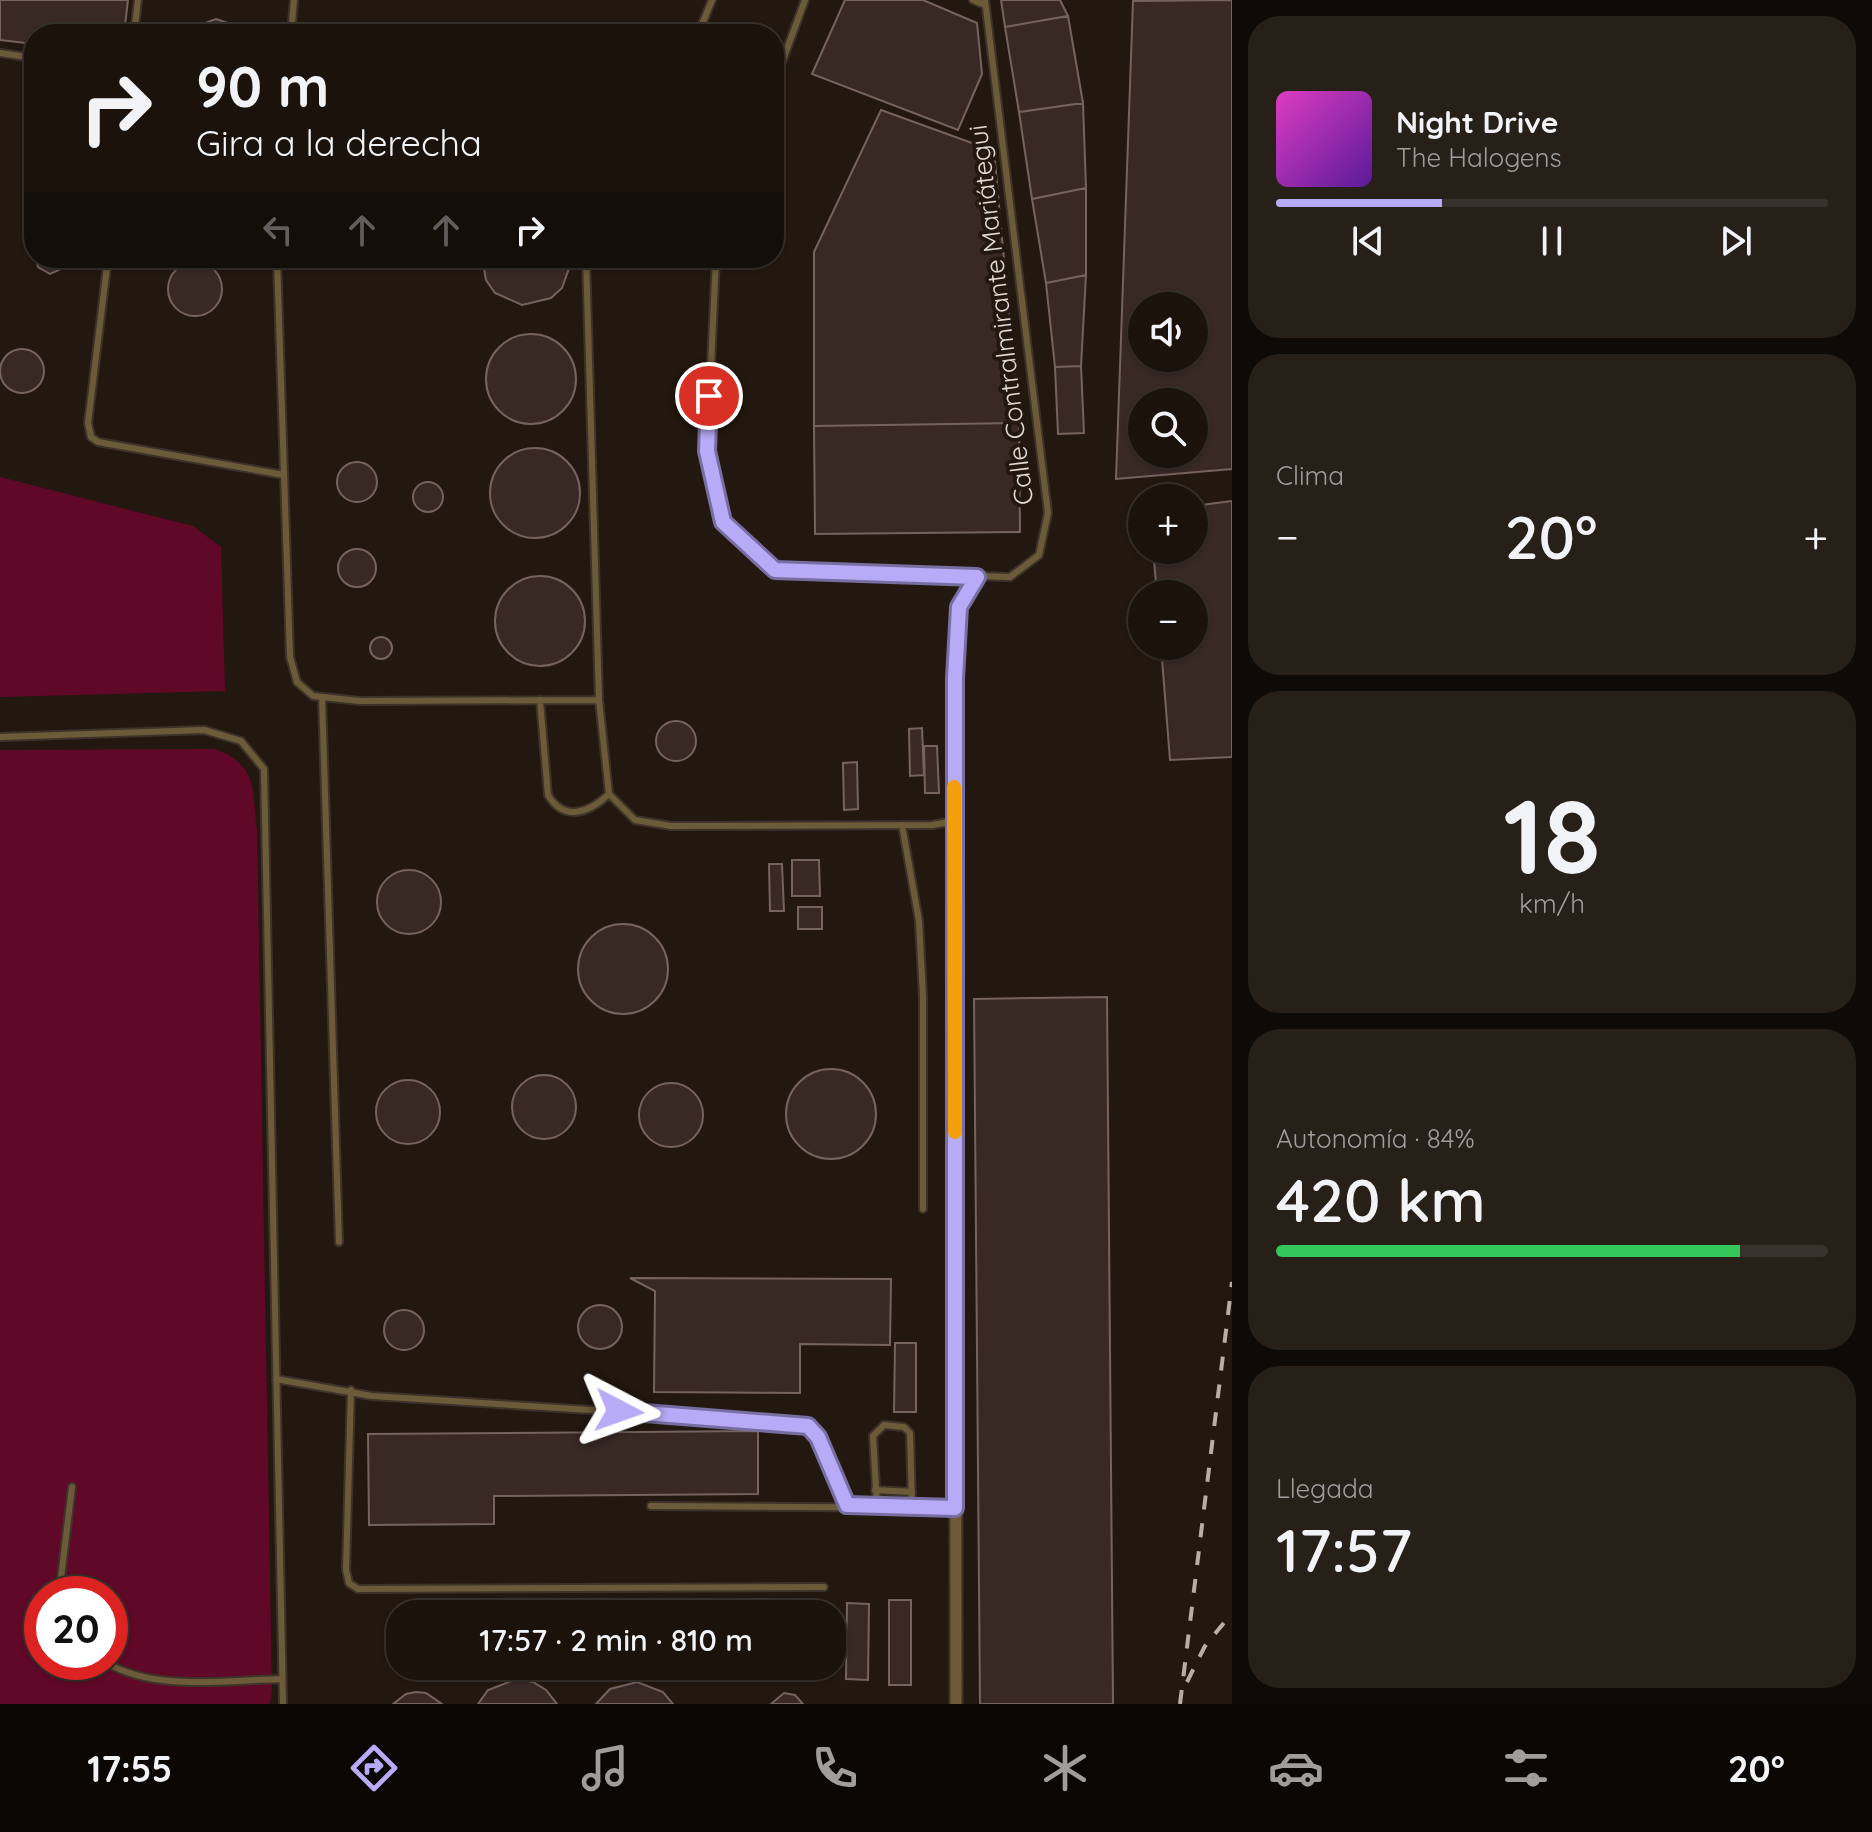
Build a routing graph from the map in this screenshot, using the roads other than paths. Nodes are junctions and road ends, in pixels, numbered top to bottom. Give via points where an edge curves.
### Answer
1 (138, 0) edge
2 (294, 0) edge
3 (712, 0) edge
4 (805, 0) edge
5 (973, 0) edge
6 (985, 2) edge
7 (135, 24) edge
8 (292, 24) edge
9 (702, 24) edge
10 (0, 53) edge
11 (24, 57) edge
12 (784, 57) edge
13 (107, 268) edge
14 (277, 268) edge
15 (586, 268) edge
16 (716, 268) edge
17 (284, 475) junction
18 (977, 577) junction
19 (955, 691) joint
20 (322, 697) junction
21 (540, 700) junction
22 (599, 700) junction
23 (0, 737) edge
24 (609, 794) junction
25 (954, 821) junction
26 (902, 825) junction
27 (923, 1209) dead end
28 (339, 1242) dead end
29 (276, 1379) junction
30 (351, 1390) junction
31 (72, 1487) dead end
32 (875, 1490) junction
33 (912, 1492) junction
34 (847, 1505) junction
35 (651, 1506) dead end
36 (877, 1506) junction
37 (912, 1507) junction
38 (955, 1508) junction
39 (61, 1576) edge
40 (824, 1587) dead end
41 (128, 1673) edge
42 (282, 1679) junction
43 (283, 1704) edge
44 (956, 1704) edge

1 - 7 lane
2 - 8 lane
3 - 9 lane
4 - 12 lane
5 - 6 lane
6 - 18 lane, Calle Contralmirante Mariátegui via 1048,513 1039,555 1010,577
10 - 11 lane
13 - 17 lane via 88,423 91,437
14 - 17 lane
15 - 22 lane
16 - 18 lane, Calle Contralmirante Mariátegui via 707,451 723,522 775,570
17 - 20 lane via 290,657 297,682
18 - 19 lane via 959,607
19 - 25 street
20 - 21 lane
20 - 28 lane
21 - 22 lane
21 - 24 lane via 548,795 555,806 583,812
22 - 24 lane
23 - 29 lane via 204,730 241,741 264,769
24 - 26 lane via 635,820 671,826
25 - 26 lane
25 - 38 street
26 - 27 lane via 919,921
29 - 30 lane
29 - 42 lane
30 - 34 lane via 372,1396 808,1426 818,1437
30 - 40 lane via 346,1570 349,1583 358,1589
31 - 39 lane
32 - 33 lane
32 - 33 lane via 873,1436 876,1429 894,1425 910,1433
32 - 36 lane
33 - 37 lane
34 - 35 lane
34 - 36 lane
36 - 37 lane
37 - 38 lane
38 - 44 street
41 - 42 lane via 160,1680
42 - 43 lane

